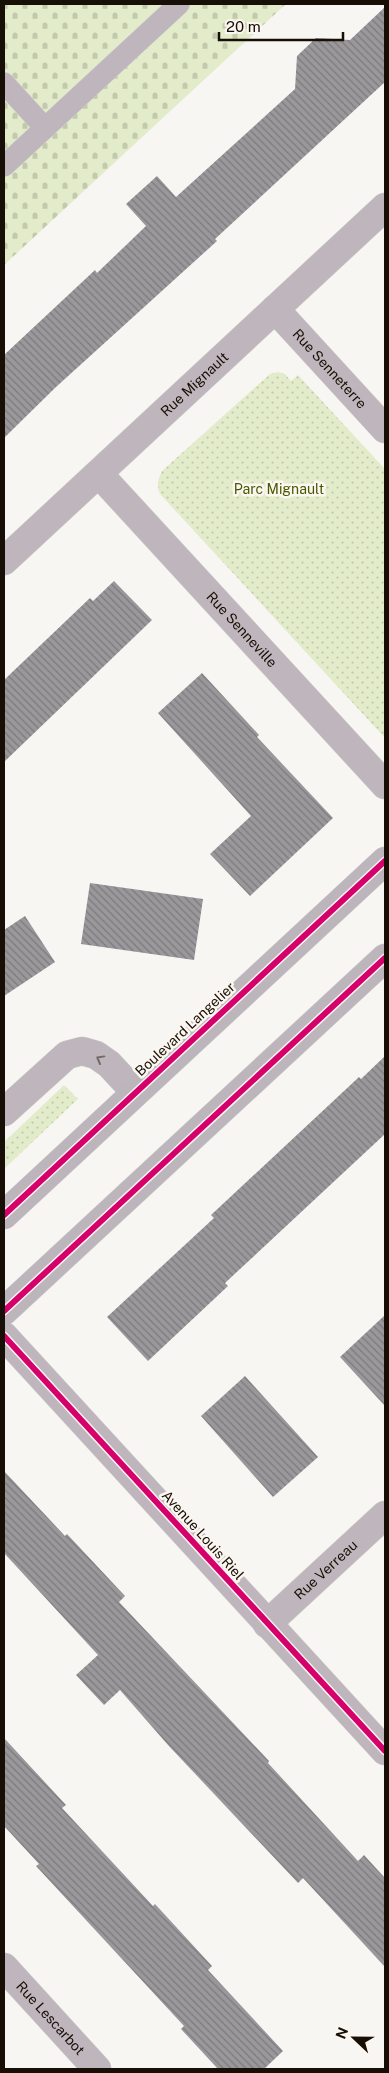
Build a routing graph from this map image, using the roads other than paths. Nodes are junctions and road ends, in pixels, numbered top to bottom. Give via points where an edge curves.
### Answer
1 (179, 4) edge
2 (4, 84) edge
3 (45, 128) junction
4 (4, 166) edge
5 (385, 207) edge
6 (275, 309) junction
7 (385, 429) edge
8 (99, 474) junction
9 (4, 561) edge
10 (385, 785) edge
11 (385, 861) edge
12 (385, 958) edge
13 (135, 1092) junction
14 (4, 1112) edge
15 (4, 1215) edge
16 (4, 1311) edge
17 (4, 1336) edge
18 (385, 1515) edge
19 (267, 1624) junction
20 (385, 1751) edge
21 (4, 1967) edge
22 (97, 2069) edge

1 - 3 lane
2 - 3 lane
3 - 4 lane
5 - 6 street, Rue Mignault
6 - 7 street, Rue Senneterre
6 - 8 street, Rue Mignault
8 - 9 street, Rue Mignault
8 - 10 street, Rue Senneville
11 - 13 main road, Boulevard Langelier
12 - 16 main road
13 -> 14 street via 109,1064 82,1051 67,1055
13 - 15 main road, Boulevard Langelier
17 - 19 street, Avenue Louis Riel
18 - 19 street, Rue Verreau
19 - 20 street, Avenue Louis Riel
21 - 22 street, Rue Lescarbot

